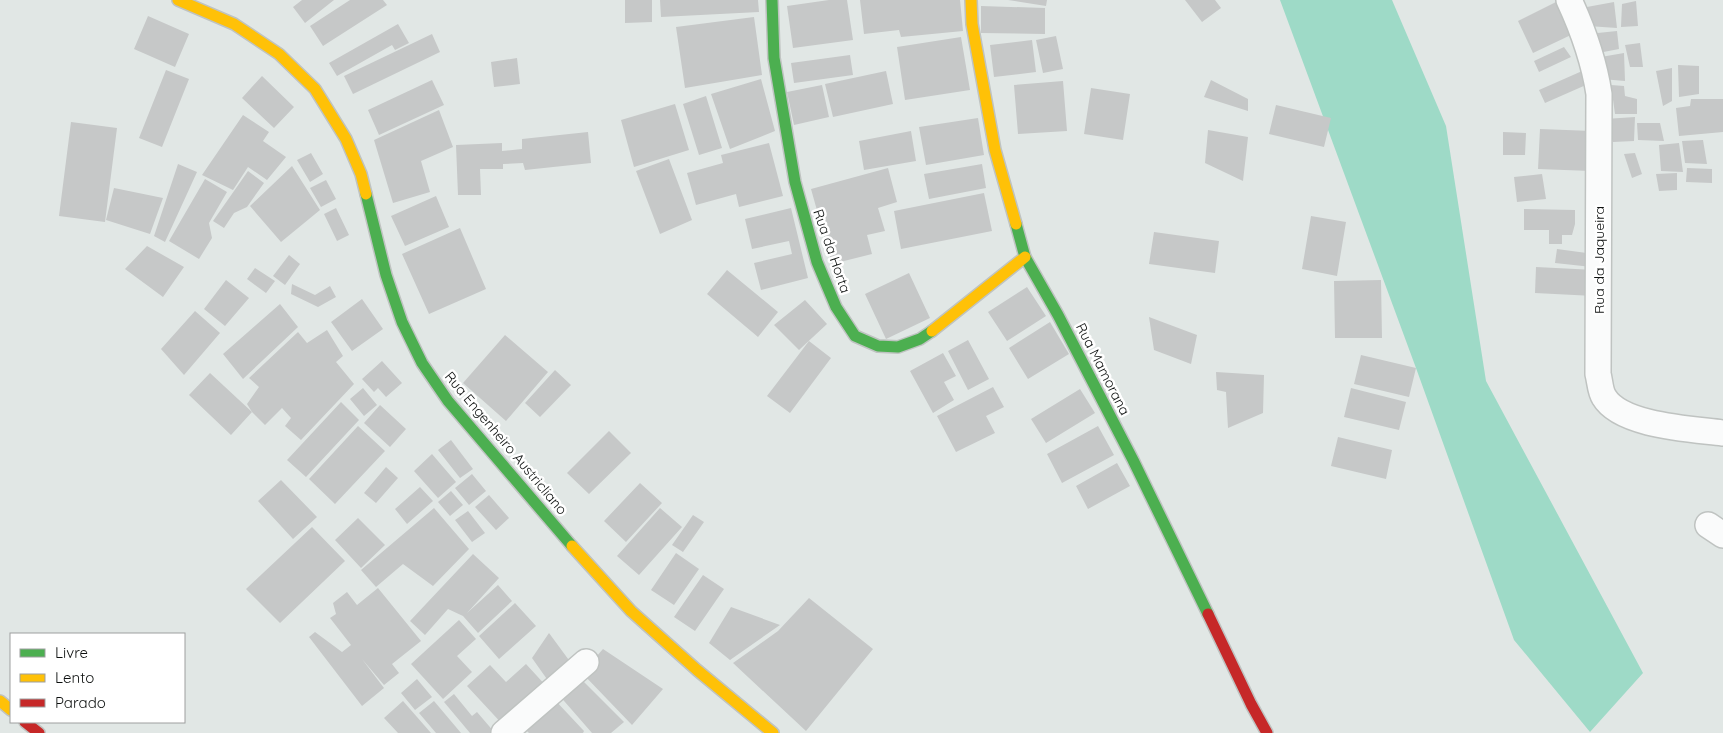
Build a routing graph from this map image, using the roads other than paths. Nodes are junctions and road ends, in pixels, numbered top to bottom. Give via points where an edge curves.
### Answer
1 (178, 0) edge
2 (772, 0) edge
3 (971, 0) edge
4 (1568, 0) edge
5 (1025, 257) junction
6 (1723, 433) edge
7 (586, 662) dead end
8 (0, 701) edge
9 (10, 709) edge
10 (26, 723) edge
11 (39, 733) edge
12 (504, 733) edge
13 (773, 733) edge
14 (1267, 733) edge

1 - 13 street, Rua Engenheiro Austricliano via 234,24 279,54 315,89 346,139 361,174 386,275 402,322 422,363 448,401 631,611
2 - 5 street, Rua da Horta via 774,58 795,182 817,262 836,308 855,336 878,346 898,348 920,339 942,325
3 - 5 street, Rua Mamorana via 972,24 995,150
4 - 6 street, Rua da Jaqueira via 1583,29 1599,94 1598,374 1604,397 1620,413 1655,424
5 - 14 street, Rua Mamorana via 1133,460
7 - 12 street
8 - 9 street
10 - 11 street

